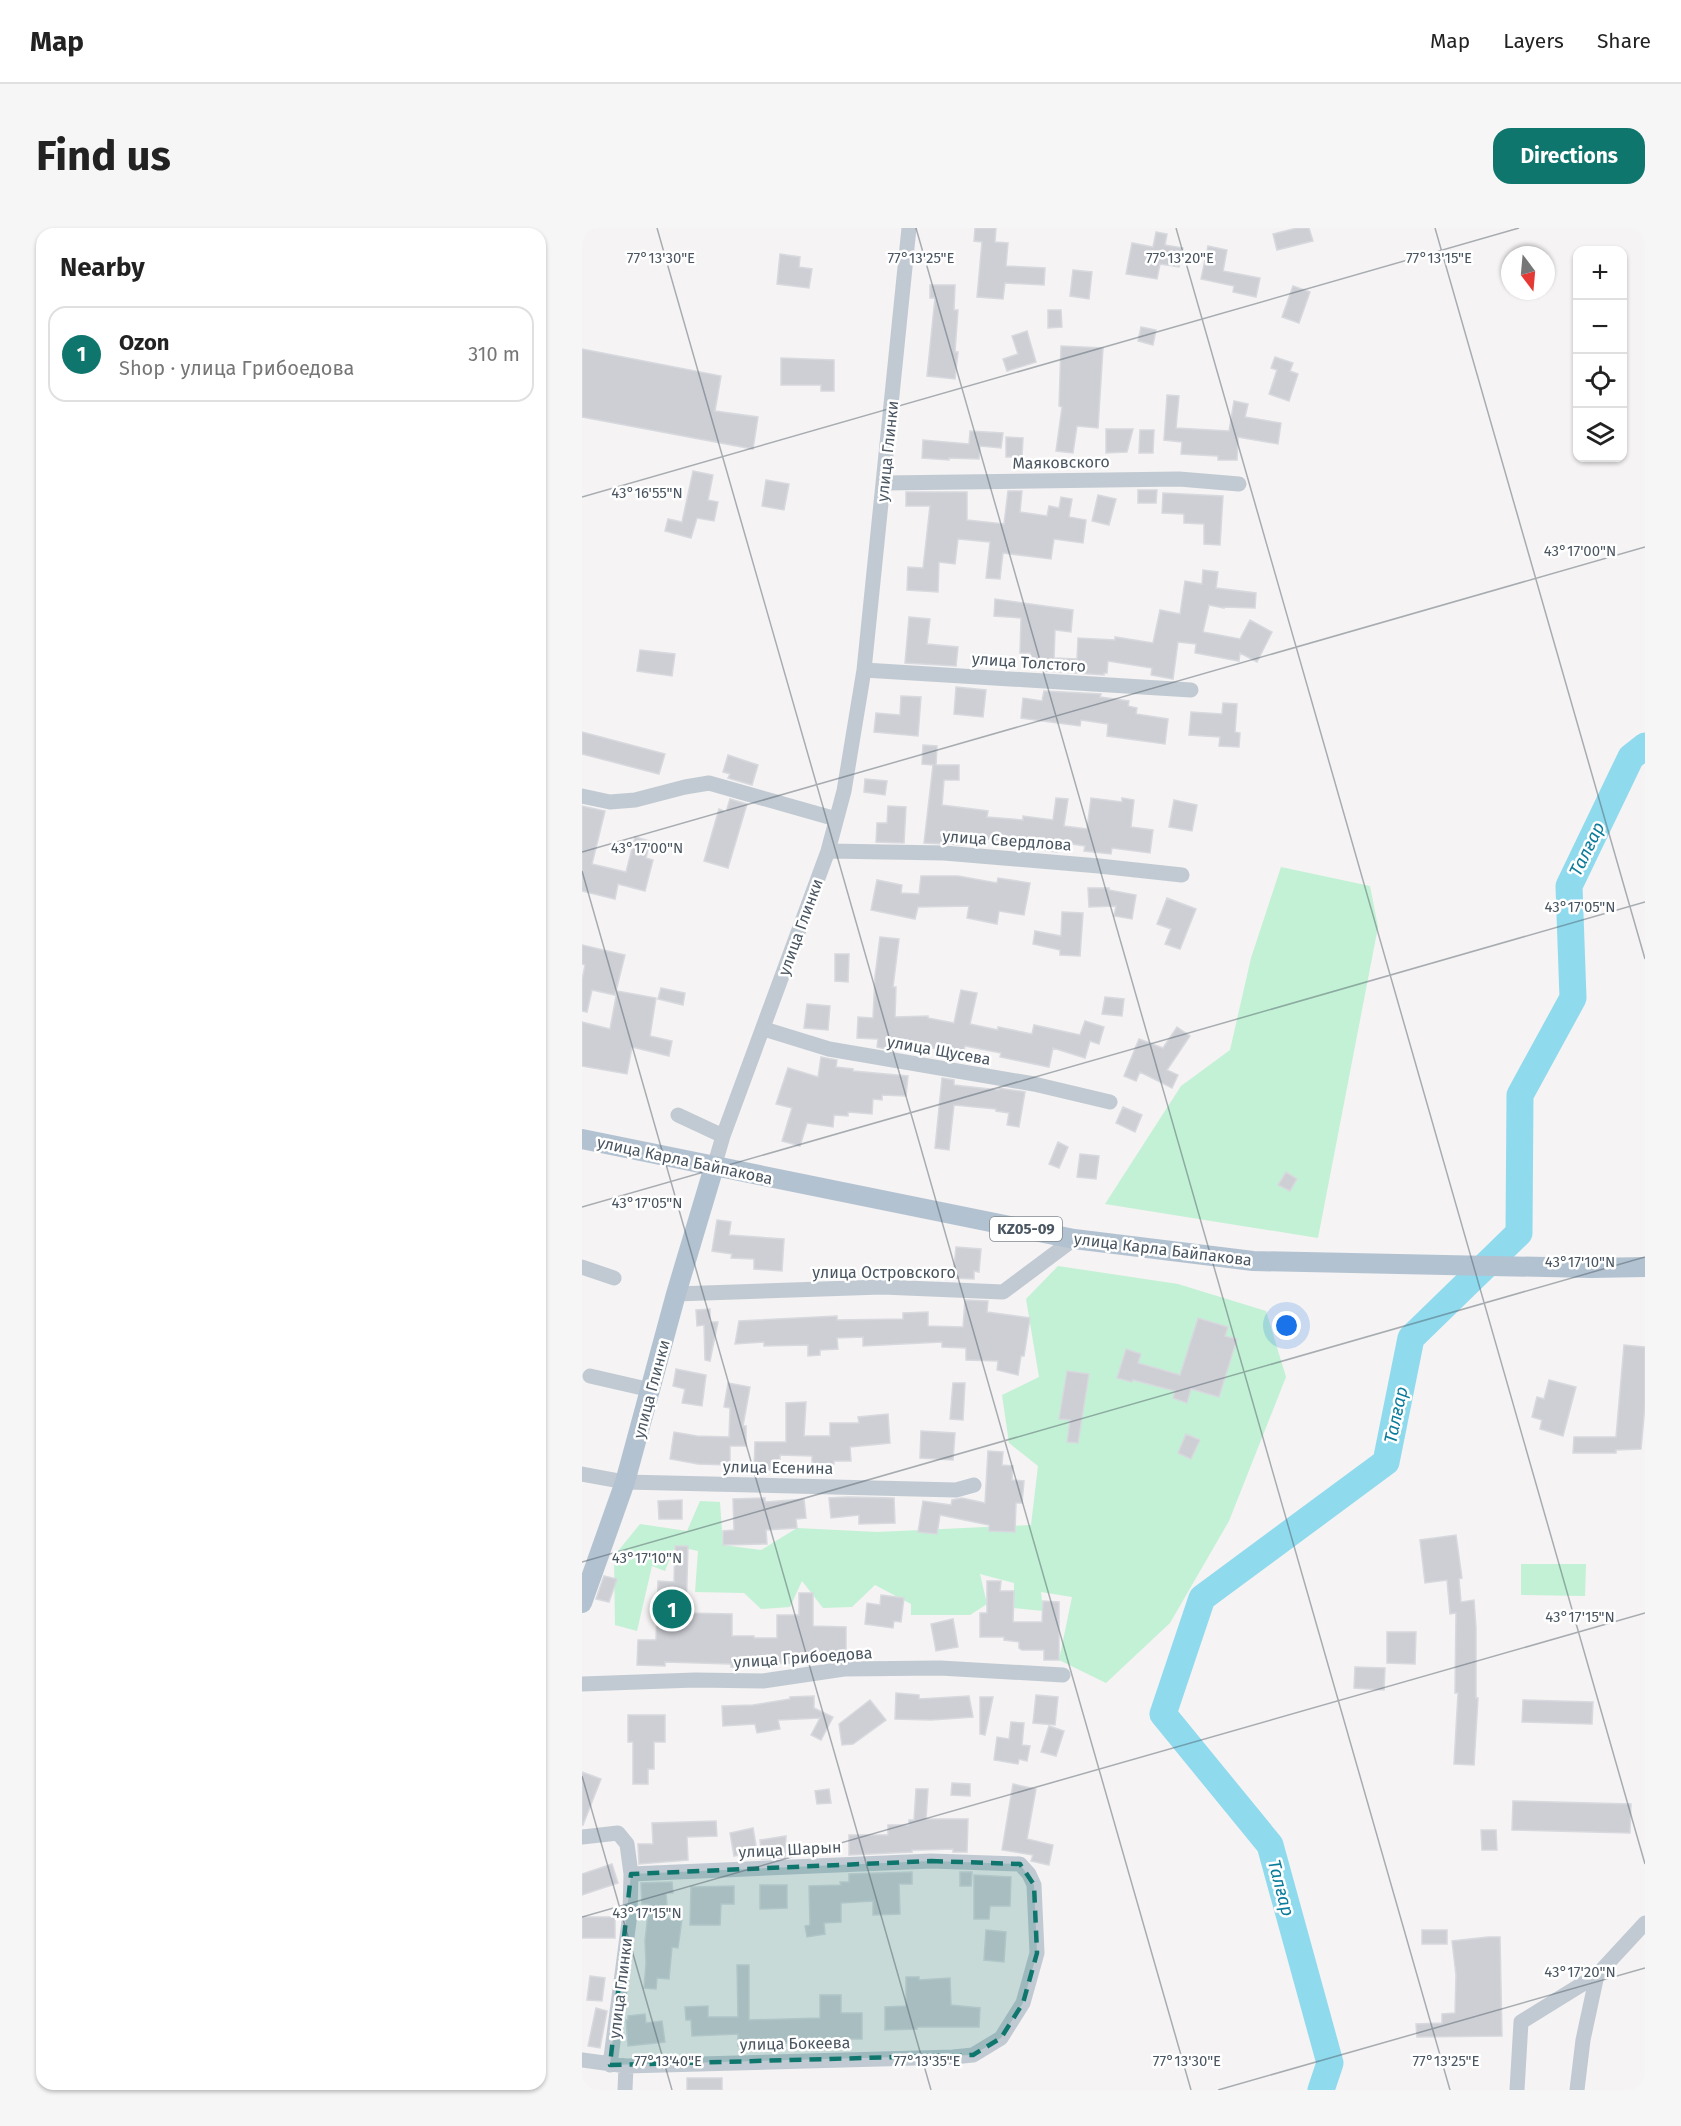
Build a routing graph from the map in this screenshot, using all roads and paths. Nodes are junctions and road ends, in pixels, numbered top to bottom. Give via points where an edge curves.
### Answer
1 (909, 228) edge
2 (884, 483) junction
3 (1239, 484) dead end
4 (864, 670) junction
5 (1191, 690) dead end
6 (582, 796) edge
7 (836, 819) junction
8 (828, 850) junction
9 (1182, 875) dead end
10 (764, 1029) junction
11 (1110, 1102) dead end
12 (678, 1115) dead end
13 (723, 1136) junction
14 (582, 1139) edge
15 (714, 1167) junction
16 (1074, 1239) junction
17 (582, 1267) edge
18 (1645, 1267) edge
19 (614, 1278) dead end
20 (676, 1294) junction
21 (590, 1376) dead end
22 (651, 1390) junction
23 (582, 1474) edge
24 (625, 1482) junction
25 (974, 1485) dead end
26 (582, 1603) edge
27 (1063, 1675) dead end
28 (582, 1684) edge
29 (582, 1838) edge
30 (631, 1874) junction
31 (1645, 1923) edge
32 (1598, 1975) junction
33 (973, 2055) joint
34 (582, 2060) edge
35 (610, 2065) junction
36 (626, 2066) junction
37 (625, 2090) edge
38 (1517, 2090) edge
39 (1577, 2090) edge

1 - 2 street, улица Глинки
2 - 3 street, Маяковского via 1179,479
2 - 4 street, улица Глинки
4 - 5 street, улица Толстого
4 - 7 street, улица Глинки
6 - 7 street via 610,802 635,800 709,783
7 - 8 street, улица Глинки
8 - 9 street, улица Свердлова via 944,853
8 - 10 street, улица Глинки
10 - 11 street, улица Щусева via 829,1049 1034,1084
10 - 13 street, улица Глинки
12 - 13 street
13 - 15 street, улица Глинки
14 - 15 main road, улица Карла Байпакова / KZ05-09
15 - 16 main road, улица Карла Байпакова / KZ05-09
15 - 20 main road, улица Глинки
16 - 18 main road, улица Карла Байпакова / KZ05-09 via 1253,1261
16 - 20 street, улица Островского via 1004,1292 882,1287
17 - 19 street
20 - 22 main road, улица Глинки
21 - 22 street
22 - 24 main road, улица Глинки
23 - 24 street, улица Есенина
24 - 25 street, улица Есенина via 956,1490
24 - 26 main road, улица Глинки
27 - 28 street, улица Грибоедова via 940,1668 844,1669 763,1681
29 - 30 street via 618,1833 627,1844
30 - 33 street, улица Шарын via 931,1861 1020,1864 1034,1885 1036,1953 1023,2003 1002,2038
30 - 35 street, улица Глинки via 630,1914
31 - 32 street
32 - 38 street via 1521,2022
32 - 39 street via 1583,2040
33 - 36 street, улица Бокеева
34 - 35 street, улица Бокеева
35 - 36 street, улица Бокеева
36 - 37 street

